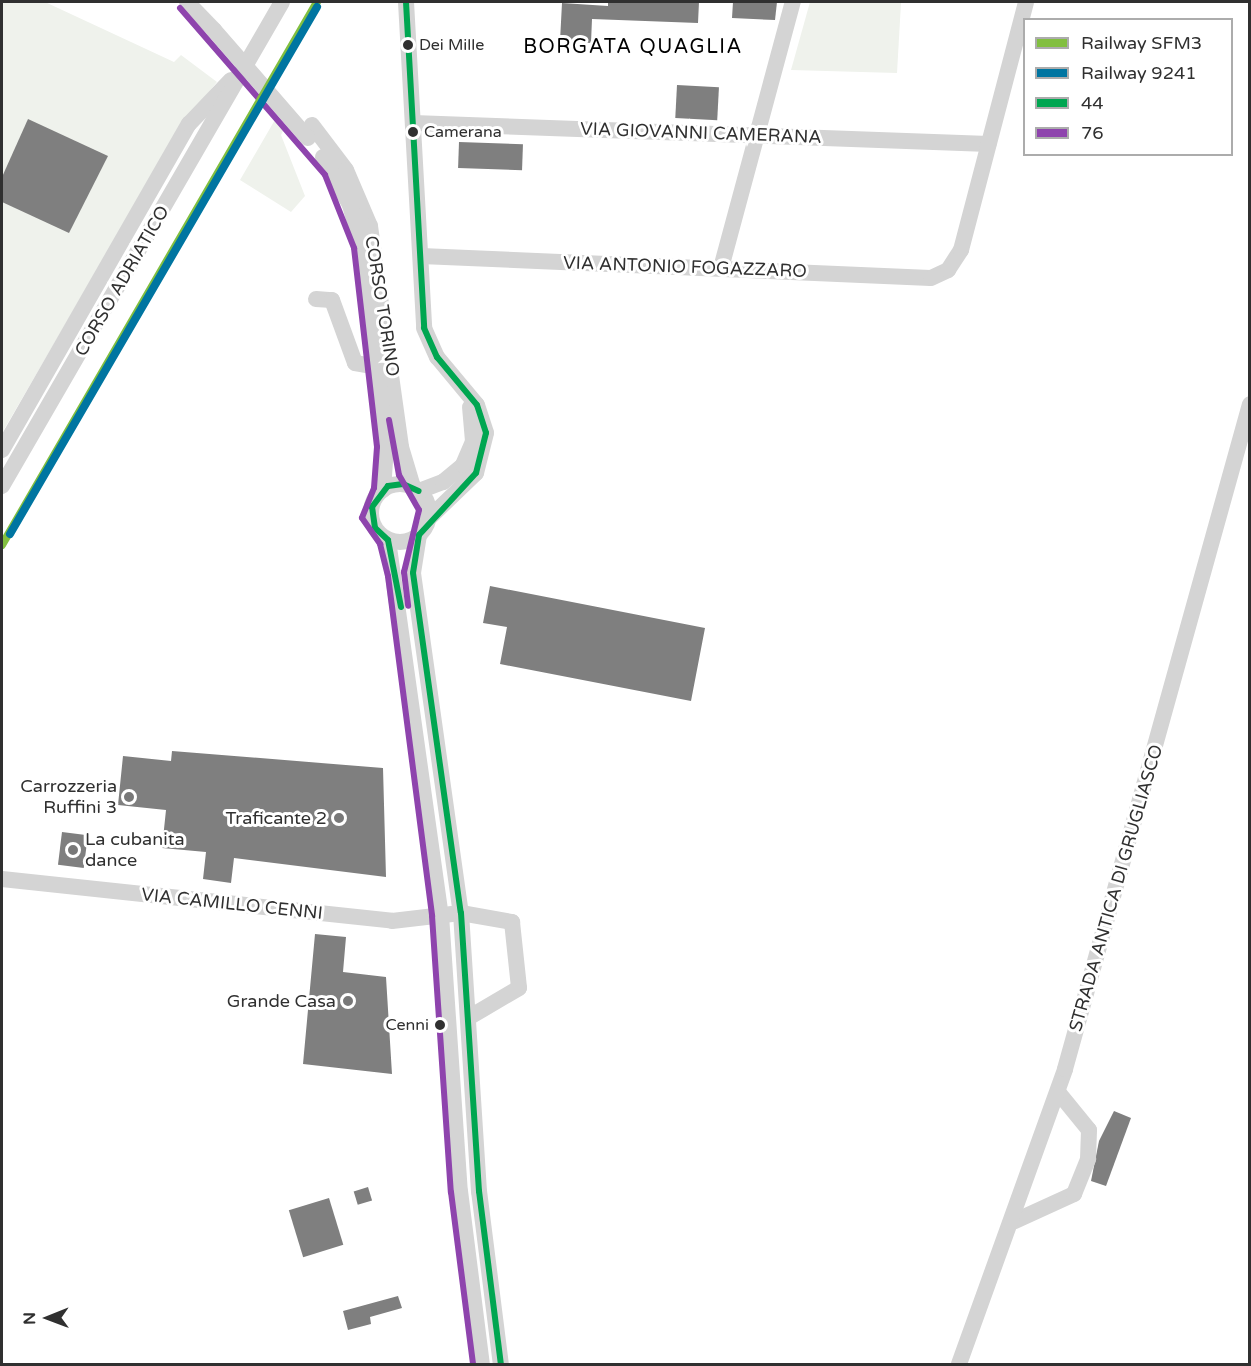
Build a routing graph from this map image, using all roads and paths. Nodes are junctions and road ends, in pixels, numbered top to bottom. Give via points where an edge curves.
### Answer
1 (187, 2) edge
2 (202, 2) edge
3 (282, 2) edge
4 (406, 2) edge
5 (793, 2) edge
6 (1026, 2) edge
7 (217, 25) junction
8 (239, 73) junction
9 (413, 123) junction
10 (757, 135) junction
11 (989, 144) junction
12 (421, 256) junction
13 (721, 268) junction
14 (316, 298) dead end
15 (58, 355) junction
16 (72, 367) junction
17 (386, 369) junction
18 (467, 396) junction
19 (1250, 405) edge
20 (2, 450) edge
21 (2, 486) edge
22 (416, 489) junction
23 (382, 490) junction
24 (428, 519) junction
25 (419, 535) junction
26 (388, 540) junction
27 (2, 879) edge
28 (461, 912) junction
29 (441, 915) junction
30 (468, 1018) junction
31 (1058, 1092) junction
32 (1015, 1221) junction
33 (482, 1365) edge
34 (501, 1365) edge
35 (959, 1365) edge

1 - 7 street, CORSO TORINO
2 - 7 street, CORSO TORINO
3 - 8 street, CORSO ADRIATICO
4 - 9 street
5 - 10 street
6 - 11 street
7 - 17 street, CORSO TORINO, bridge via 310,132 343,188 358,226
8 - 15 street, CORSO ADRIATICO via 189,124
8 - 16 street, CORSO ADRIATICO
9 - 10 street, VIA GIOVANNI CAMERANA
9 - 12 street
10 - 11 street, VIA GIOVANNI CAMERANA
10 - 13 street
11 - 13 street, VIA ANTONIO FOGAZZARO via 961,250 948,270 931,278
12 - 13 street, VIA ANTONIO FOGAZZARO
12 - 18 street via 428,342
14 - 17 street via 332,300 355,363
15 - 16 street
15 - 20 street, CORSO ADRIATICO
16 - 21 street, CORSO ADRIATICO
17 - 22 street, CORSO TORINO via 401,447
17 - 23 street, CORSO TORINO
18 - 22 street via 473,426 470,453 448,479
18 - 24 street via 483,419 484,456 471,480
19 - 31 street, STRADA ANTICA DI GRUGLIASCO
22 - 23 street via 398,484
22 - 24 street, CORSO TORINO via 426,499
23 - 26 street, CORSO TORINO via 371,517
24 - 25 street
25 - 26 street via 401,542
25 - 28 street via 413,573
26 - 29 street, CORSO TORINO
27 - 29 street, VIA CAMILLO CENNI via 392,921
28 - 29 street, VIA CAMILLO CENNI
28 - 30 street
28 - 30 street, VIA CAMILLO CENNI via 512,922 519,988
29 - 33 street, CORSO TORINO via 460,1191
30 - 34 street via 479,1191
31 - 32 street, STRADA ANTICA DI GRUGLIASCO
31 - 32 street via 1089,1130 1088,1159 1074,1194
32 - 35 street, STRADA ANTICA DI GRUGLIASCO

